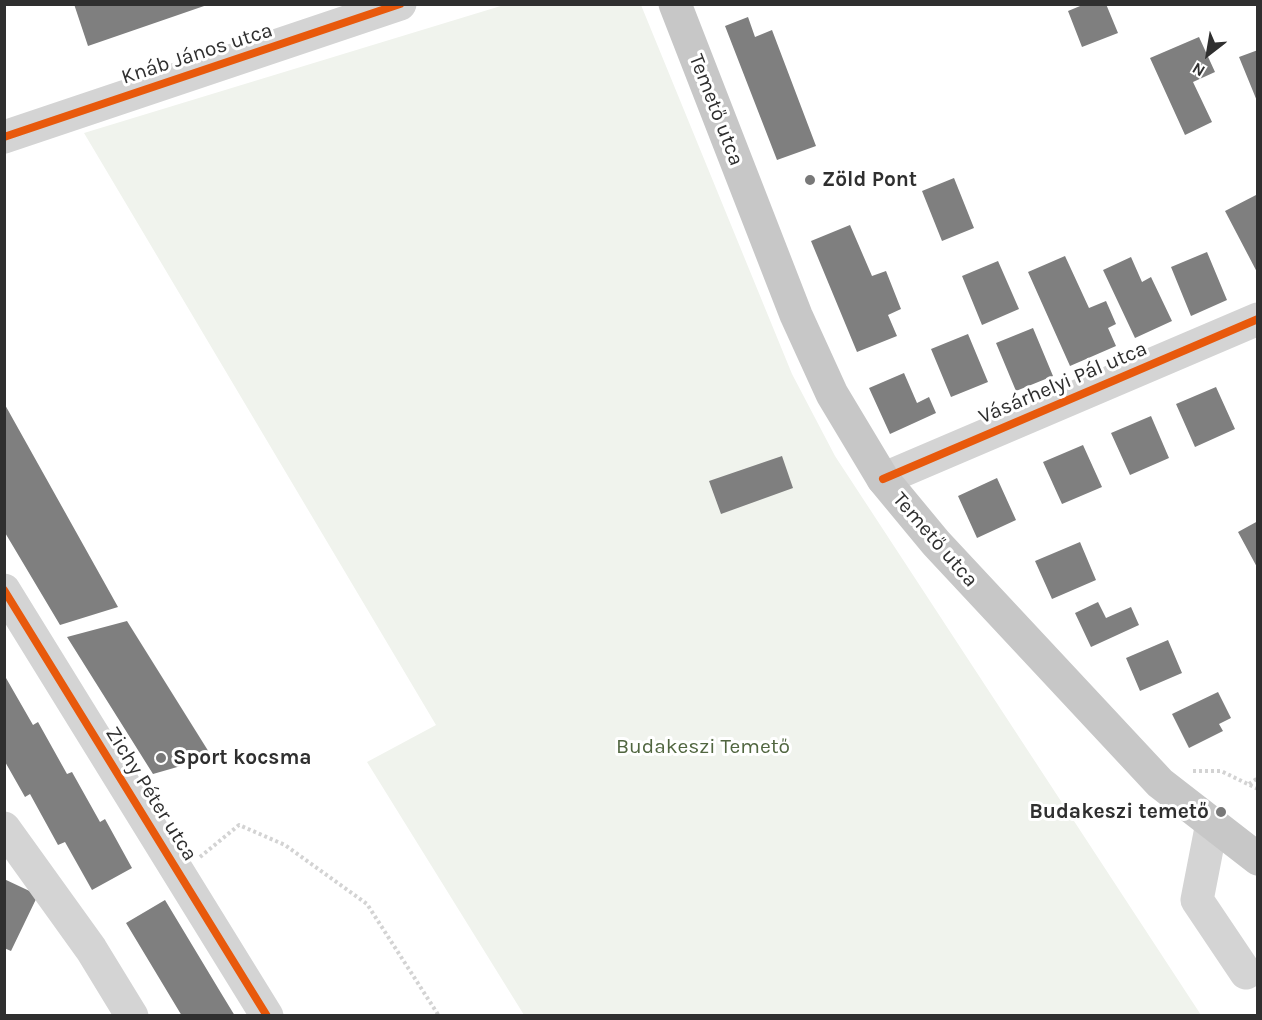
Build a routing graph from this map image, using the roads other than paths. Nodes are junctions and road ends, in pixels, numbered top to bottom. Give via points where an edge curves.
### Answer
1 (400, 4) edge
2 (675, 4) edge
3 (4, 137) edge
4 (1257, 319) edge
5 (883, 479) junction
6 (4, 590) edge
7 (1212, 823) junction
8 (4, 828) edge
9 (1257, 859) edge
10 (1246, 973) dead end
11 (132, 1016) edge
12 (267, 1016) edge

1 - 3 street, Knáb János utca
2 - 5 main road, Temető utca via 796,315 832,394
4 - 5 street, Vásárhelyi Pál utca
5 - 7 main road, Temető utca via 943,551 1160,783
6 - 12 street, Zichy Péter utca
7 - 9 main road, Temető utca
7 - 10 street via 1197,900
8 - 11 street via 91,949

